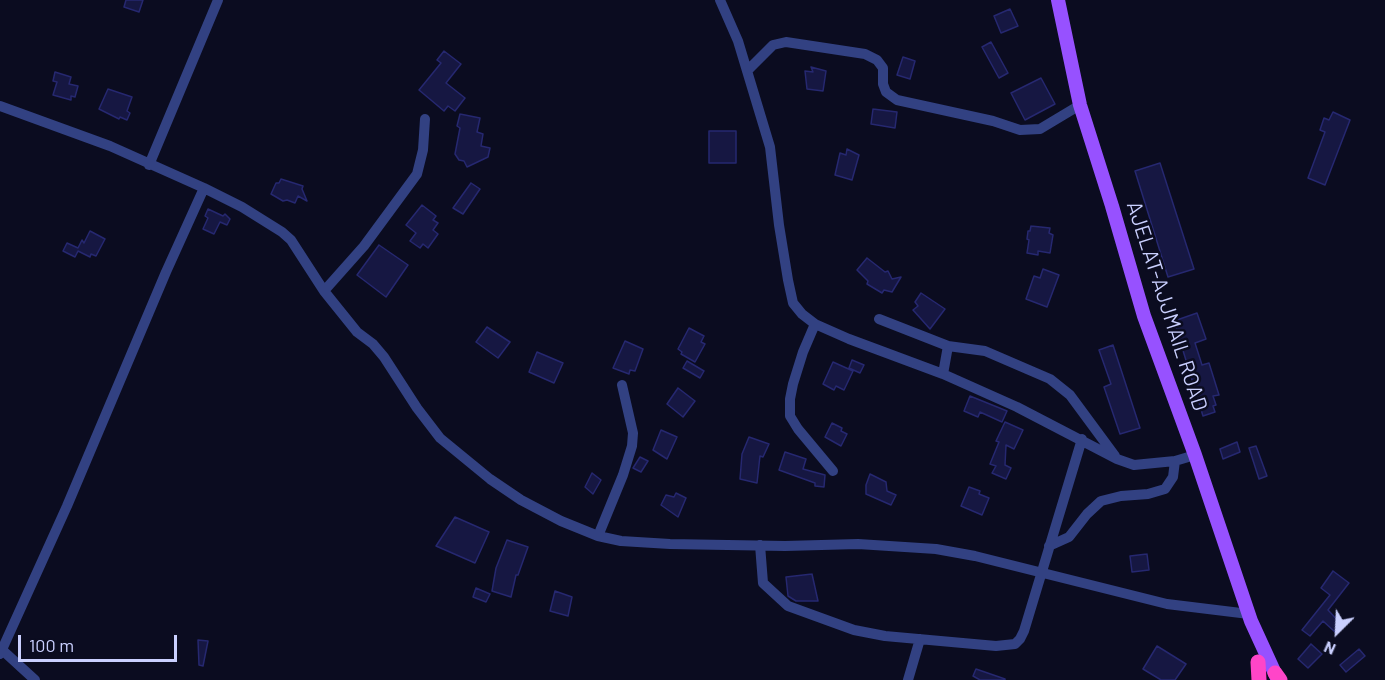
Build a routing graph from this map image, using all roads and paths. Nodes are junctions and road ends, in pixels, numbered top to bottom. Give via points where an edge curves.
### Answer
1 (218, 0) edge
2 (720, 0) edge
3 (1058, 0) edge
4 (747, 71) junction
5 (1080, 105) junction
6 (0, 106) edge
7 (425, 119) dead end
8 (149, 165) junction
9 (204, 189) junction
10 (324, 291) junction
11 (879, 319) dead end
12 (815, 324) junction
13 (948, 346) junction
14 (943, 375) junction
15 (622, 385) dead end
16 (1082, 439) junction
17 (1195, 455) junction
18 (1117, 459) junction
19 (1175, 461) junction
20 (833, 471) dead end
21 (598, 536) junction
22 (760, 545) junction
23 (1049, 546) junction
24 (1041, 572) junction
25 (1250, 618) junction
26 (920, 639) junction
27 (1, 651) edge
28 (1258, 662) junction
29 (1274, 678) edge
30 (35, 680) edge
31 (908, 680) edge
32 (1259, 680) edge

1 - 8 street
2 - 4 street
3 - 5 main road, AJELAT-AJJMAIL ROAD
4 - 5 street via 773,45 786,42 865,54 884,68 886,92 897,100 1020,130 1041,129
4 - 12 street via 770,147 793,303
5 - 17 main road, AJELAT-AJJMAIL ROAD via 1144,316
6 - 8 street via 110,146
7 - 10 street via 417,174 364,246
8 - 9 street
9 - 10 street via 242,207 291,240
9 - 27 street
10 - 21 street via 357,332 384,357 440,438 521,500
11 - 13 street
12 - 14 street
12 - 20 street via 794,384 790,416
13 - 14 street
13 - 18 street via 985,351 1050,379 1070,395
14 - 16 street
15 - 21 street via 633,433 632,446
16 - 18 street
16 - 23 street
17 - 19 street
17 - 25 main road, AJELAT-AJJMAIL ROAD
18 - 19 street via 1134,465
19 - 23 street via 1173,477 1165,489 1101,501 1069,537
21 - 22 street via 670,544
22 - 24 street via 900,545 975,556
22 - 26 street via 763,583 788,606 854,630
23 - 24 street
24 - 25 street via 1167,604
24 - 26 street via 1024,631 1015,644
25 - 28 main road
25 - 29 main road
26 - 31 street
27 - 30 street
28 - 29 main road
28 - 32 highway

